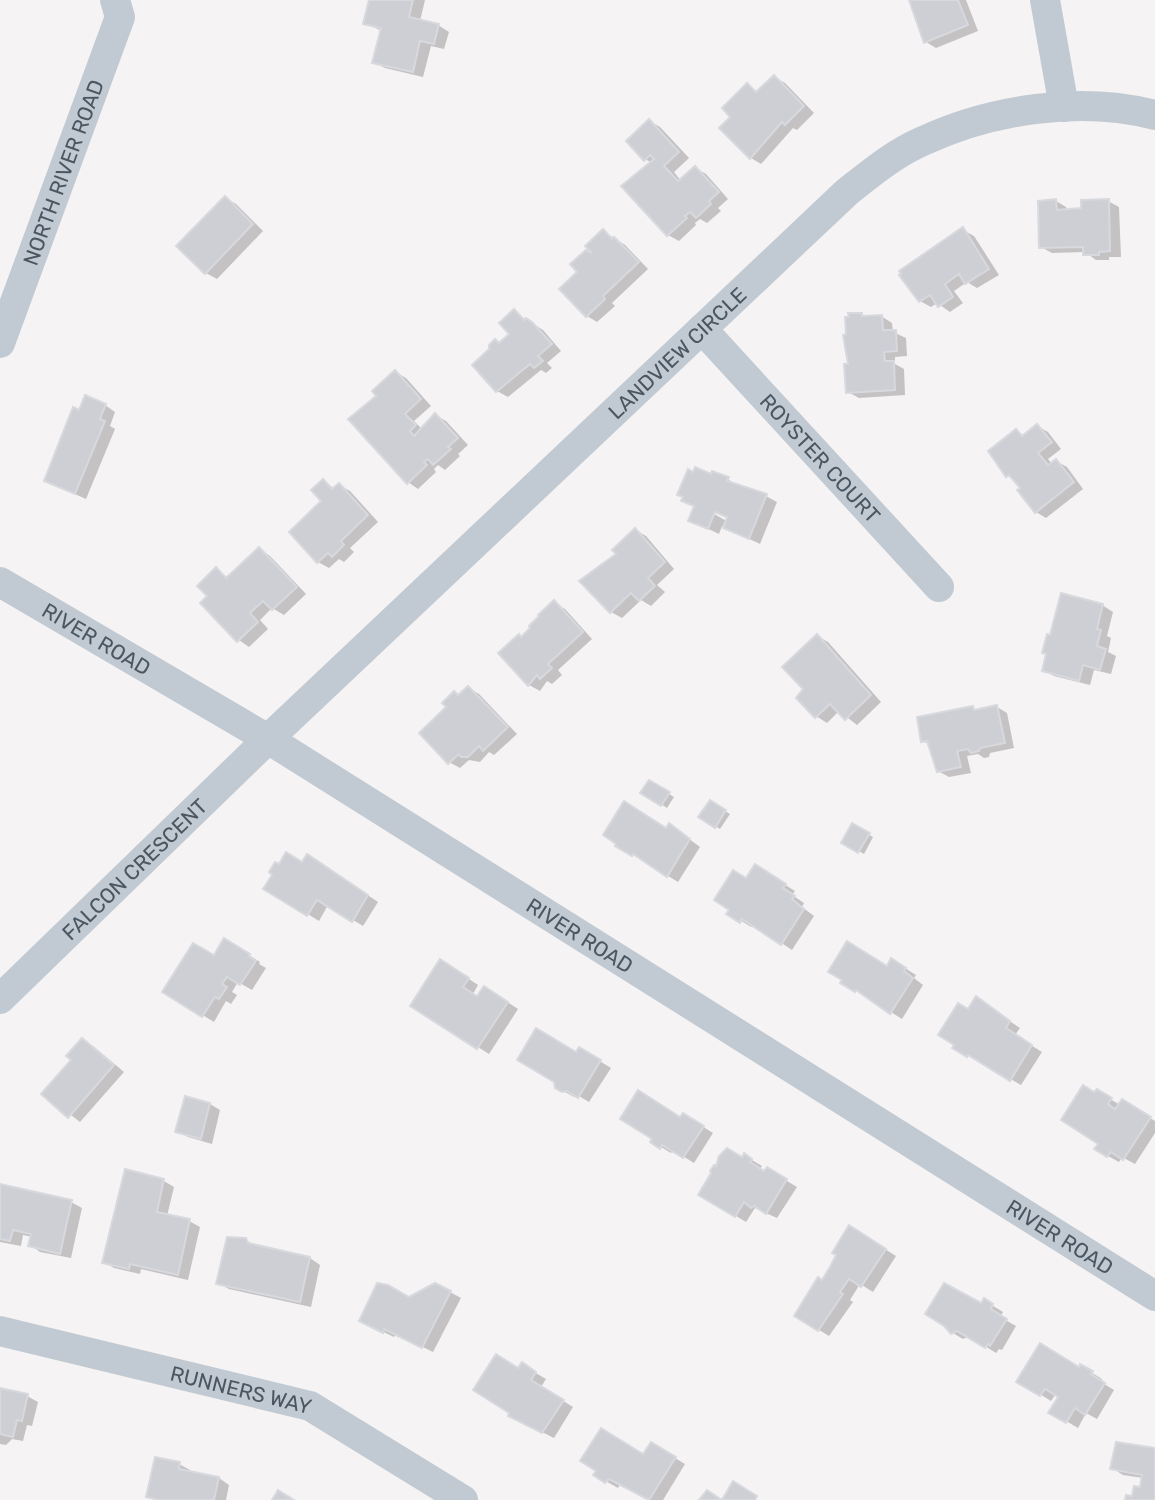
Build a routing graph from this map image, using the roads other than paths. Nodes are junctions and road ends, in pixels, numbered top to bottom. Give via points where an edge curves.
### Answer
1 (115, 0) edge
2 (1045, 0) edge
3 (1064, 107) junction
4 (1155, 115) edge
5 (702, 329) junction
6 (0, 343) edge
7 (0, 582) edge
8 (939, 587) dead end
9 (268, 739) junction
10 (0, 999) edge
11 (1155, 1296) edge
12 (0, 1331) edge
13 (463, 1500) edge

1 - 6 street, NORTH RIVER ROAD via 120,17
2 - 3 street
3 - 4 street, LANDVIEW CIRCLE
3 - 5 street, LANDVIEW CIRCLE via 962,124 882,164
5 - 8 street, ROYSTER COURT
5 - 9 street, LANDVIEW CIRCLE
7 - 9 street, RIVER ROAD
9 - 10 street, FALCON CRESCENT
9 - 11 street, RIVER ROAD
12 - 13 street, RUNNERS WAY via 310,1406

